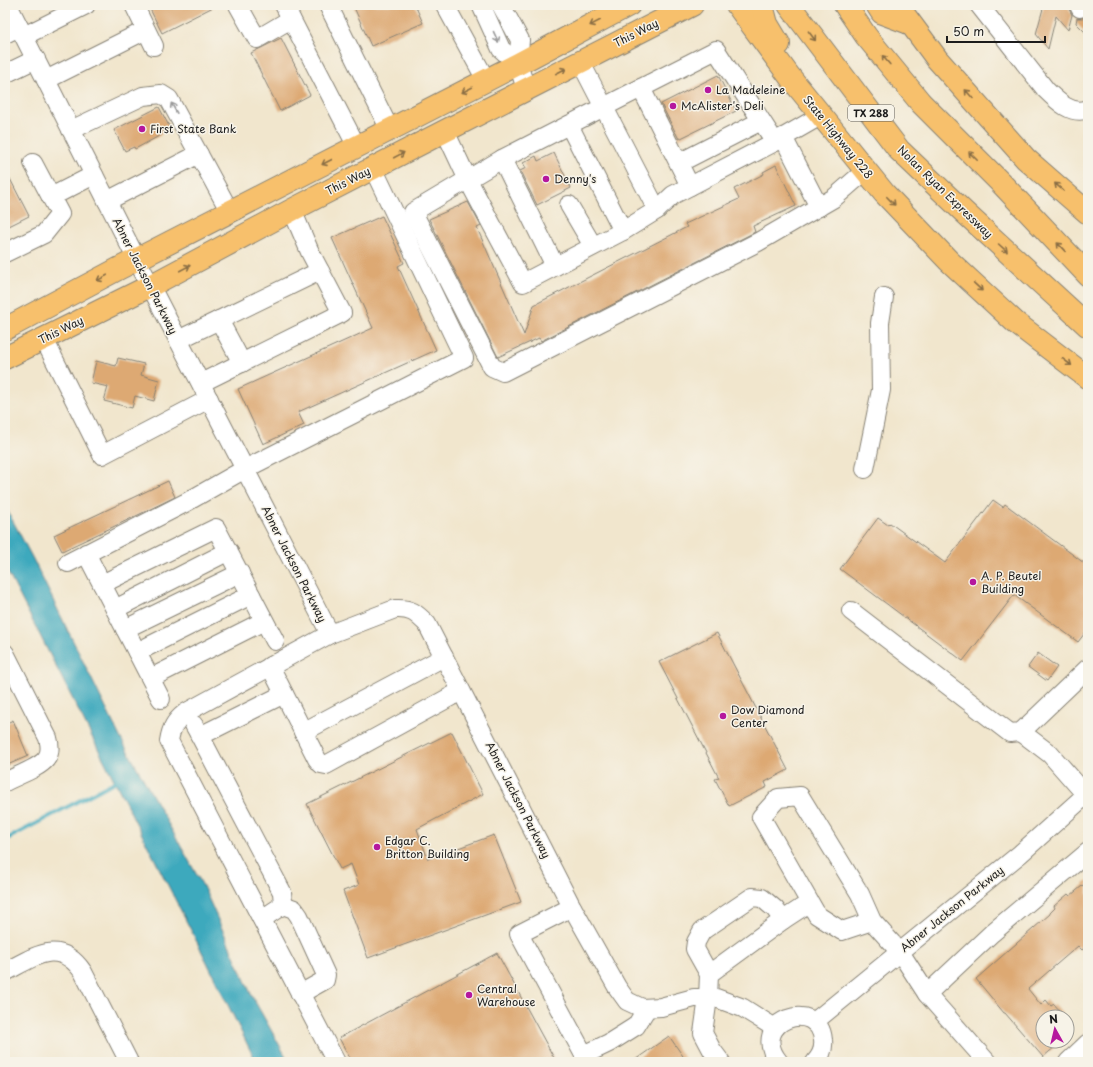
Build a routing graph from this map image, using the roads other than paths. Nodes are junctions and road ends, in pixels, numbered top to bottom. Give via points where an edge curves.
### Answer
1 (8, 5) edge
2 (86, 5) edge
3 (134, 5) edge
4 (238, 5) edge
5 (328, 5) edge
6 (444, 5) edge
7 (481, 5) edge
8 (501, 5) edge
9 (629, 5) edge
10 (692, 5) edge
11 (737, 5) edge
12 (762, 5) edge
13 (789, 5) edge
14 (845, 5) edge
15 (877, 5) edge
16 (897, 5) edge
17 (979, 5) edge
18 (288, 12) edge
19 (909, 23) junction
20 (146, 30) junction
21 (16, 32) edge
22 (154, 46) dead end
23 (36, 59) junction
24 (580, 61) junction
25 (518, 64) junction
26 (5, 74) edge
27 (790, 77) junction
28 (46, 80) junction
29 (486, 80) junction
30 (641, 88) junction
31 (526, 89) junction
32 (605, 107) junction
33 (1088, 109) edge
34 (822, 115) junction
35 (761, 121) junction
36 (569, 125) junction
37 (71, 130) junction
38 (390, 130) junction
39 (445, 131) junction
40 (779, 140) junction
41 (357, 147) junction
42 (199, 154) junction
43 (502, 159) junction
44 (33, 163) dead end
45 (679, 164) junction
46 (373, 168) junction
47 (865, 171) junction
48 (94, 175) junction
49 (468, 180) junction
50 (280, 186) junction
51 (690, 186) junction
52 (51, 197) junction
53 (107, 200) junction
54 (569, 205) dead end
55 (819, 207) junction
56 (292, 210) junction
57 (657, 210) junction
58 (230, 212) junction
59 (1088, 213) edge
60 (623, 231) junction
61 (593, 246) junction
62 (5, 253) edge
63 (137, 260) junction
64 (555, 266) junction
65 (320, 271) junction
66 (1088, 275) edge
67 (150, 286) junction
68 (884, 297) dead end
69 (219, 320) junction
70 (1088, 326) edge
71 (5, 329) edge
72 (44, 339) junction
73 (178, 340) junction
74 (5, 358) edge
75 (242, 363) junction
76 (1088, 378) edge
77 (201, 384) junction
78 (209, 399) junction
79 (245, 469) junction
80 (865, 469) dead end
81 (228, 551) junction
82 (86, 553) junction
83 (68, 563) dead end
84 (240, 573) junction
85 (102, 584) junction
86 (251, 595) junction
87 (115, 609) junction
88 (851, 611) dead end
89 (264, 621) junction
90 (125, 629) junction
91 (330, 634) junction
92 (275, 641) dead end
93 (137, 652) junction
94 (5, 653) edge
95 (444, 657) junction
96 (270, 666) junction
97 (1088, 668) edge
98 (151, 678) junction
99 (462, 691) junction
100 (284, 694) junction
101 (161, 699) dead end
102 (187, 712) junction
103 (303, 732) junction
104 (1021, 732) junction
105 (199, 734) junction
106 (5, 782) edge
107 (1087, 794) edge
108 (1088, 852) edge
109 (809, 903) junction
110 (283, 905) junction
111 (572, 907) junction
112 (262, 919) junction
113 (783, 920) junction
114 (872, 921) junction
115 (900, 952) junction
116 (5, 972) edge
117 (709, 974) junction
118 (300, 994) junction
119 (927, 994) junction
120 (708, 998) junction
121 (647, 1008) junction
122 (814, 1022) junction
123 (775, 1028) junction
124 (1088, 1043) edge
125 (129, 1062) edge
126 (336, 1062) edge
127 (721, 1062) edge
128 (779, 1062) edge
129 (815, 1062) edge
130 (987, 1062) edge
131 (1068, 1062) edge

1 - 21 street, Abner Jackson Parkway
2 - 21 street
3 - 20 street
4 - 18 street via 258,39
5 - 38 street
6 - 29 street
7 -> 25 street via 501,49
8 - 25 street via 520,40
9 -> 25 main road
10 - 24 main road, This Way
11 - 27 main road, State Highway 228
12 - 27 main road via 767,24 790,60
13 -> 70 main road, Nolan Ryan Expressway / TX 288 via 899,150
66 -> 14 main road via 921,103 866,36
15 - 19 main road via 882,13
16 - 19 main road
17 - 33 street via 1058,102 1081,112
18 - 41 street
59 -> 19 main road via 1026,159
20 - 22 street
20 - 28 street
21 - 23 street, Abner Jackson Parkway
23 - 26 street
23 - 28 street, Abner Jackson Parkway
31 -> 24 main road, This Way
24 - 32 street
25 - 29 main road
25 - 31 street
27 - 34 main road, State Highway 228
28 - 37 street, Abner Jackson Parkway
29 -> 38 main road
30 - 32 street
30 - 35 street via 716,50
30 - 45 street
31 - 39 main road, This Way
32 - 36 street
32 - 57 street
34 - 40 street
34 - 47 main road, State Highway 228
35 - 40 street
35 - 45 street
36 - 43 street
36 - 60 street
42 -> 37 street via 169,99 161,94 143,96
37 - 48 street, Abner Jackson Parkway
38 - 41 main road
46 -> 39 main road, This Way
39 - 49 street
40 - 51 street
40 - 55 street
41 -> 50 main road
42 - 53 street
42 - 58 street
43 - 49 street
43 - 64 street
44 - 52 street
45 - 51 street
46 - 56 main road, This Way
46 - 79 street via 464,358
47 - 55 street via 834,198
47 -> 76 main road, State Highway 228 via 949,261 1016,323
48 - 52 street
48 - 53 street, Abner Jackson Parkway
49 - 55 street via 413,212 492,367 503,372 758,242
49 - 64 street via 523,284
50 - 56 main road
50 - 58 main road
51 - 57 street via 673,195
52 - 62 street via 60,214 44,234
53 - 63 street, Abner Jackson Parkway
54 - 61 street
56 - 65 street
67 -> 56 main road, This Way
57 - 60 street
58 - 63 main road
60 - 61 street
61 - 64 street
63 - 67 street, Abner Jackson Parkway
63 -> 71 main road
65 - 69 street
65 - 75 street via 342,313
67 - 72 main road, This Way
67 - 73 street, Abner Jackson Parkway
68 - 80 street via 880,323 881,390
69 - 73 street
69 - 75 street
72 - 74 main road, This Way
72 - 78 street via 102,455
73 - 77 street, Abner Jackson Parkway
75 - 77 street
77 - 78 street, Abner Jackson Parkway
78 - 79 street, Abner Jackson Parkway
79 - 82 street via 185,503
79 - 91 street, Abner Jackson Parkway
81 - 84 street
81 - 85 street via 216,528
81 - 87 street
82 - 83 street
82 - 85 street
84 - 86 street
84 - 90 street
85 - 87 street
86 - 89 street
86 - 93 street
87 - 90 street
88 - 104 street via 1010,733
89 - 92 street
89 - 98 street
90 - 93 street
91 - 95 street, Abner Jackson Parkway via 395,609 404,608 415,613 426,624
91 - 96 street
93 - 98 street
94 - 106 street via 50,746 46,759 39,765
95 - 99 street, Abner Jackson Parkway
95 - 103 street
96 - 100 street
96 - 102 street
97 - 104 street
98 - 101 street
99 - 103 street via 326,765 317,760
99 - 111 street, Abner Jackson Parkway
100 - 103 street
100 - 105 street via 206,733
102 - 105 street
102 - 112 street via 176,720 169,741
104 - 107 street via 1050,754
105 - 110 street via 282,892
107 - 115 street, Abner Jackson Parkway via 1020,854
108 - 119 street via 992,933
109 - 113 street
109 - 114 street via 817,915 842,931
109 - 114 street via 761,817 778,798 800,796 860,894
110 - 112 street
110 - 118 street via 294,909 299,916 326,975 325,980
111 - 121 street, Abner Jackson Parkway via 627,1001
111 - 121 street via 519,934 584,1055 636,1026
112 - 118 street
113 - 117 street
113 - 117 street via 762,898 752,897 702,931 695,949
114 - 115 street
115 - 119 street
115 - 122 street, Abner Jackson Parkway
116 - 125 street via 38,954 49,952 69,957 83,972
117 - 120 street
118 - 126 street
119 - 130 street
120 - 121 street, Abner Jackson Parkway via 694,998
120 - 123 street, Abner Jackson Parkway via 716,998 743,1008
120 - 127 street via 703,1033
122 - 123 street via 798,1016 790,1017
122 - 129 street via 823,1036 824,1044
123 - 128 street via 771,1046
124 - 131 street

